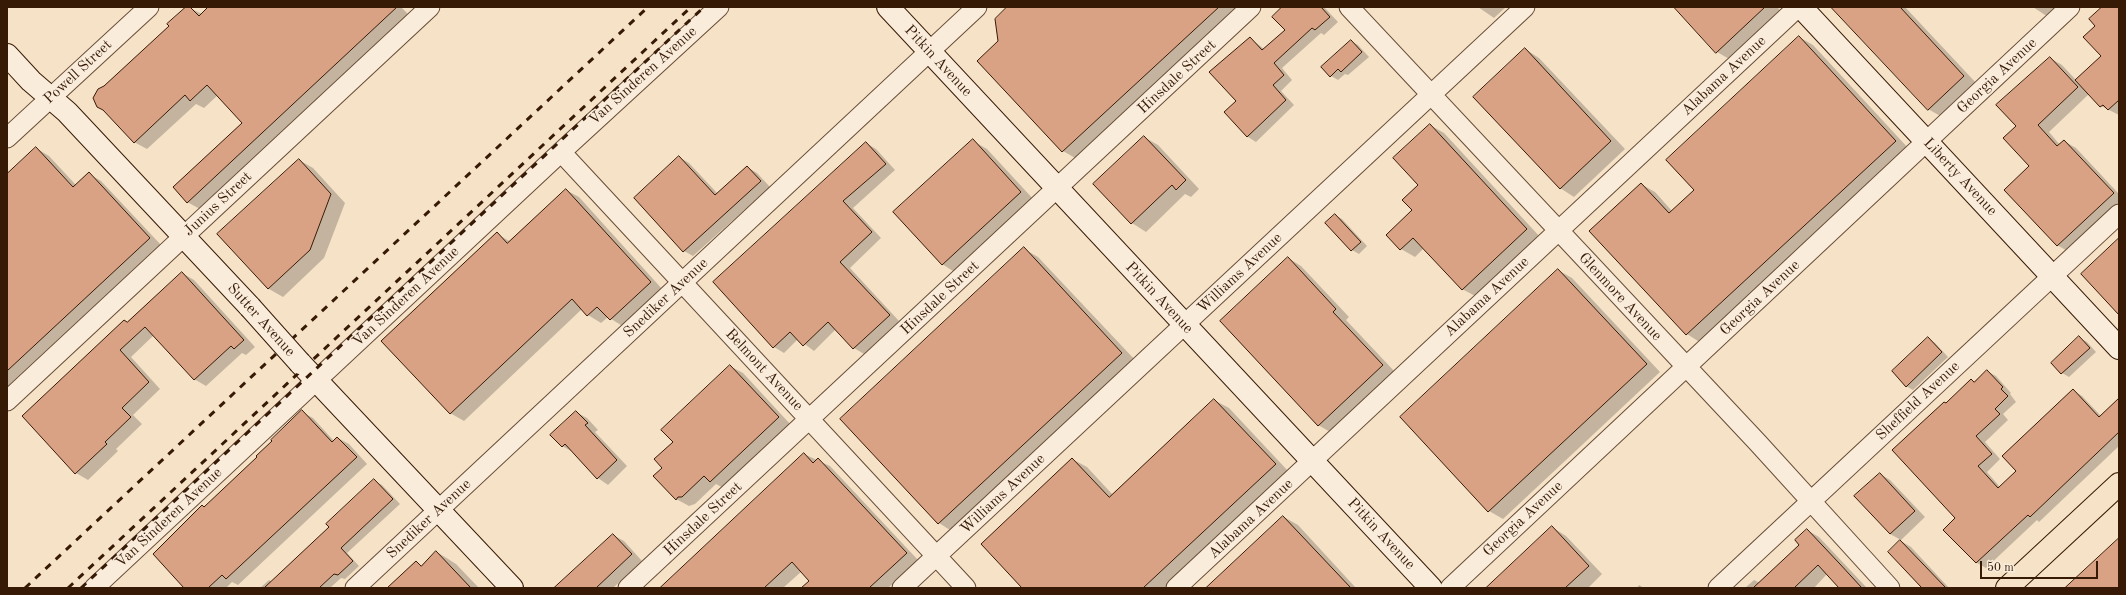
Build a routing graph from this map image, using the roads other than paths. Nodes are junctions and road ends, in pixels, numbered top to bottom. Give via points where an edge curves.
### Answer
1 (149, 7) edge
2 (428, 7) edge
3 (719, 7) edge
4 (888, 7) edge
5 (977, 7) edge
6 (1251, 7) edge
7 (1350, 7) edge
8 (1525, 7) edge
9 (1799, 7) edge
10 (2070, 7) edge
11 (930, 51) junction
12 (7, 55) edge
13 (1431, 94) junction
14 (51, 97) junction
15 (7, 138) edge
16 (1927, 142) junction
17 (561, 152) junction
18 (1057, 188) junction
19 (2119, 214) edge
20 (1558, 231) junction
21 (183, 236) junction
22 (2052, 276) junction
23 (682, 282) junction
24 (1184, 325) junction
25 (2119, 348) edge
26 (1686, 367) junction
27 (316, 381) junction
28 (7, 401) edge
29 (809, 419) junction
30 (1312, 461) junction
31 (2119, 484) edge
32 (1811, 501) junction
33 (439, 510) junction
34 (936, 556) junction
35 (94, 588) edge
36 (355, 588) edge
37 (512, 588) edge
38 (628, 588) edge
39 (902, 588) edge
40 (966, 588) edge
41 (1176, 588) edge
42 (1431, 588) edge
43 (1450, 588) edge
44 (1718, 588) edge
45 (1890, 588) edge
46 (2008, 588) edge

1 - 14 street, Powell Street
2 - 21 street, Junius Street
3 - 17 street, Van Sinderen Avenue
4 - 11 street, Pitkin Avenue
5 - 11 street, Snediker Avenue
6 - 18 street, Hinsdale Street
7 - 13 street, Glenmore Avenue
8 - 13 street, Williams Avenue
9 - 16 street, Liberty Avenue
9 - 20 street, Alabama Avenue
10 - 16 street, Georgia Avenue
11 - 18 street, Pitkin Avenue
11 - 23 street, Snediker Avenue
12 - 14 street, Sutter Avenue via 31,81
13 - 20 street, Glenmore Avenue
13 - 24 street, Williams Avenue
14 - 15 street, Powell Street
14 - 21 street, Sutter Avenue
16 - 22 street, Liberty Avenue
16 - 26 street, Georgia Avenue
17 - 23 street, Belmont Avenue
17 - 27 street, Van Sinderen Avenue
18 - 24 street, Pitkin Avenue
18 - 29 street, Hinsdale Street
19 - 22 street, Sheffield Avenue
20 - 26 street, Glenmore Avenue
20 - 30 street, Alabama Avenue
21 - 27 street, Sutter Avenue, bridge
21 - 28 street, Junius Street
22 - 25 street, Liberty Avenue
22 - 32 street, Sheffield Avenue
23 - 29 street, Belmont Avenue
23 - 33 street, Snediker Avenue
24 - 30 street, Pitkin Avenue
24 - 34 street, Williams Avenue
26 - 32 street, Glenmore Avenue
26 - 43 street, Georgia Avenue
27 - 33 street, Sutter Avenue
27 - 35 street, Van Sinderen Avenue
29 - 34 street, Belmont Avenue
29 - 38 street, Hinsdale Street
30 - 41 street, Alabama Avenue
30 - 42 street, Pitkin Avenue
31 - 46 main road
32 - 44 street, Sheffield Avenue
32 - 45 street, Glenmore Avenue
33 - 36 street, Snediker Avenue
33 - 37 street, Sutter Avenue
34 - 39 street, Williams Avenue
34 - 40 street, Belmont Avenue

